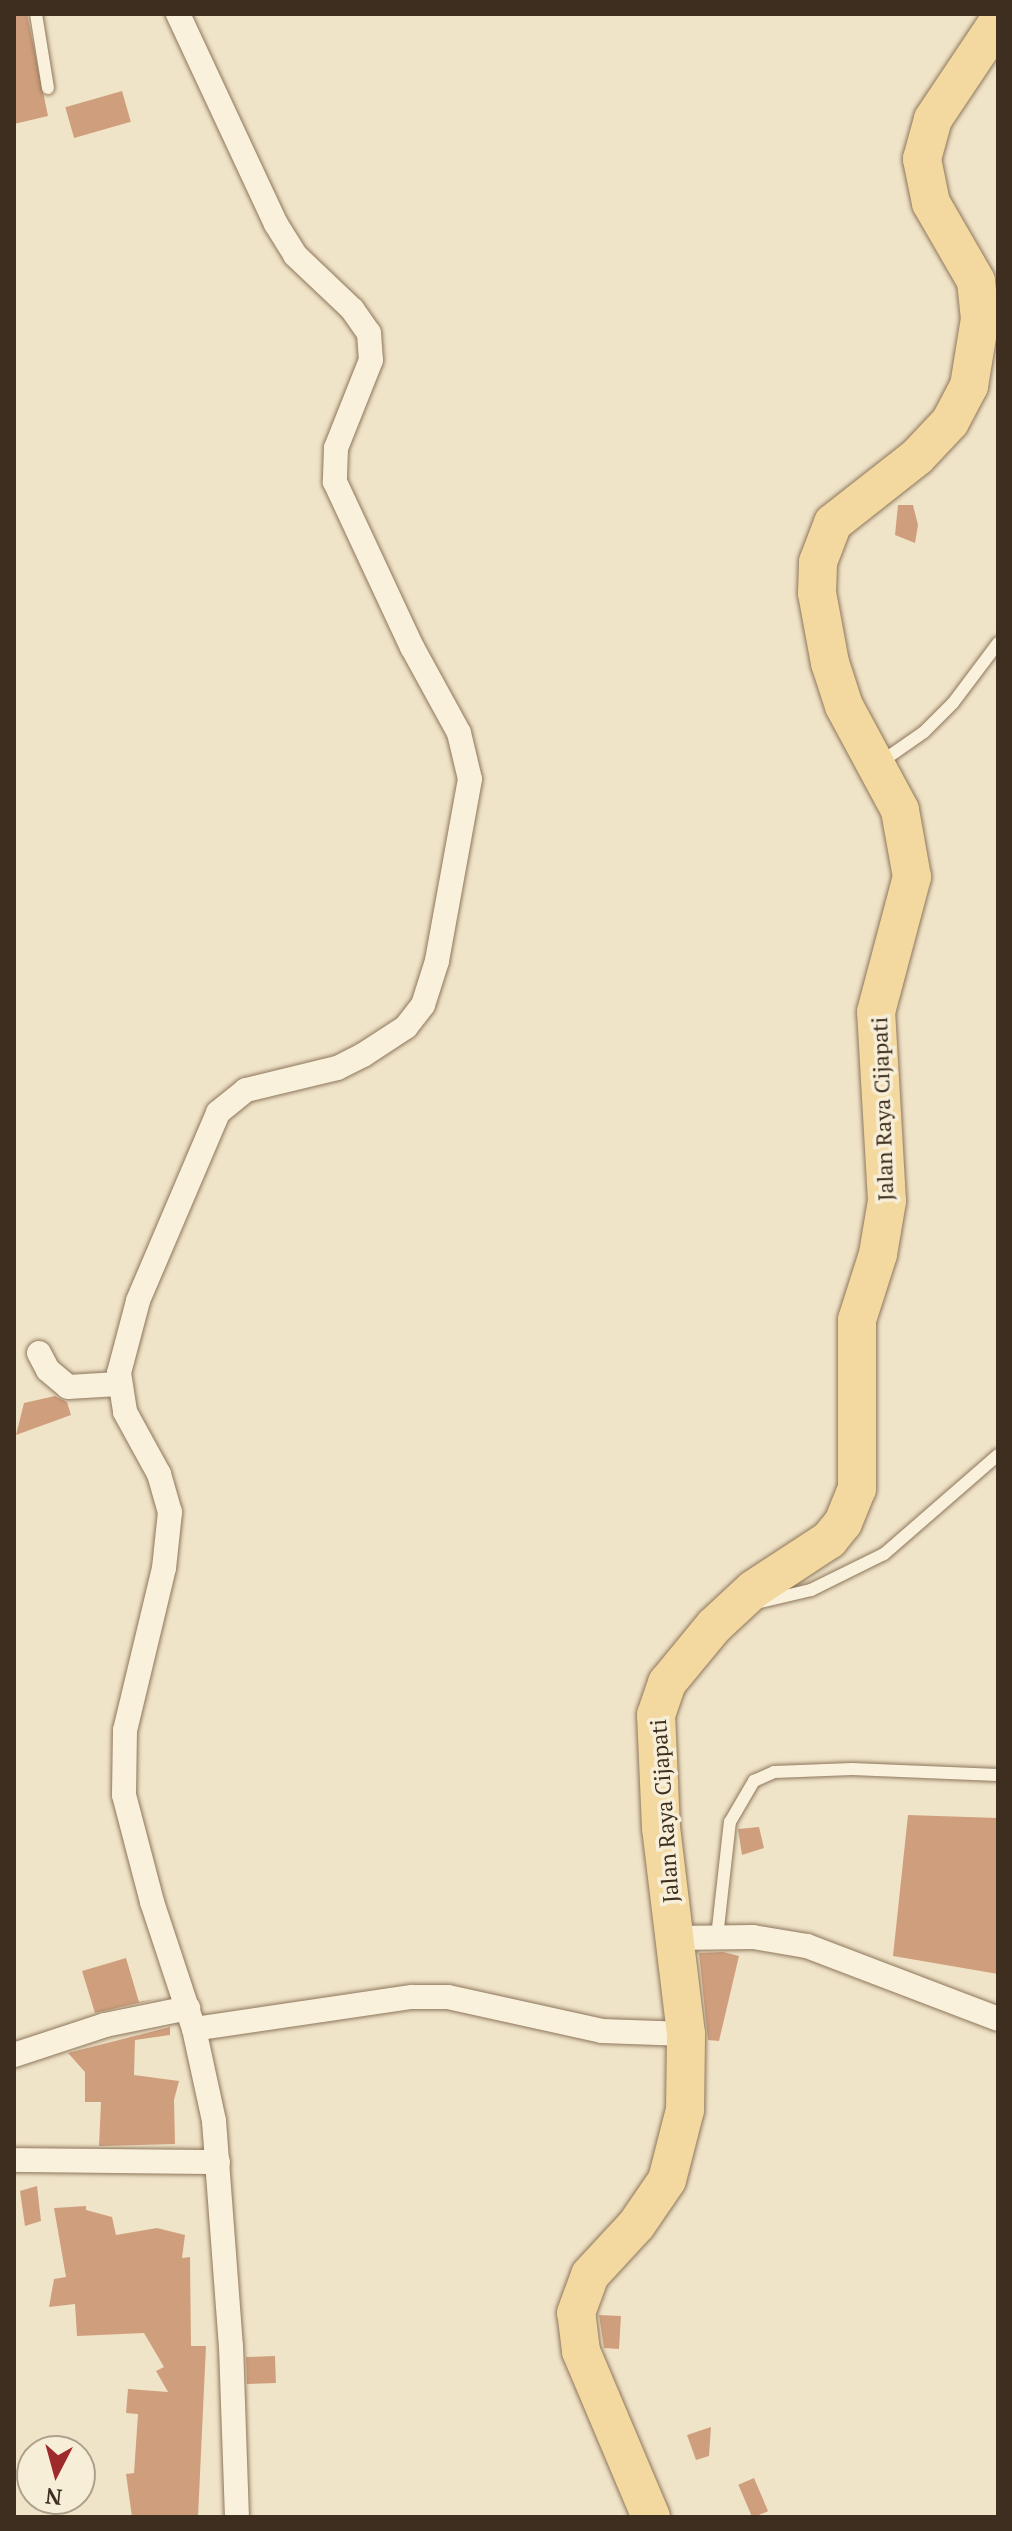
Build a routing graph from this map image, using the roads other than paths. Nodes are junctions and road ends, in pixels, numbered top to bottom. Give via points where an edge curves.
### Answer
1 (36, 14) edge
2 (178, 14) edge
3 (998, 22) edge
4 (48, 88) dead end
5 (998, 643) edge
6 (879, 763) junction
7 (39, 1353) dead end
8 (118, 1384) junction
9 (998, 1455) edge
10 (733, 1606) junction
11 (998, 1775) edge
12 (717, 1937) junction
13 (673, 1938) junction
14 (191, 2019) junction
15 (998, 2019) edge
16 (686, 2034) junction
17 (14, 2055) edge
18 (14, 2160) edge
19 (218, 2162) junction
20 (237, 2517) edge
21 (651, 2517) edge

1 - 4 lane
2 - 8 street via 276,224 295,255 352,309 369,333 371,360 336,448 335,482 412,647 459,733 470,779 437,961 423,1005 406,1027 363,1055 337,1068 246,1090 218,1113 138,1301
3 - 6 main road, Jalan Raya Cijapati via 933,119 922,159 931,203 976,281 980,319 969,386 950,422 917,457 833,523 818,562 818,608 830,663 844,706
5 - 6 lane via 944,713
6 - 10 main road, Jalan Raya Cijapati via 900,810 912,877 876,1012 887,1201 878,1254 857,1320 857,1489 843,1523 829,1540
7 - 8 street via 48,1370 68,1387
8 - 14 street via 133,1433 167,1492 170,1512 164,1568 125,1730 124,1795
9 - 10 lane via 884,1554 846,1576 783,1598
10 - 13 main road, Jalan Raya Cijapati via 667,1683 656,1715
11 - 12 lane via 852,1769 774,1772 754,1781 730,1822
12 - 13 street
12 - 15 street via 807,1946
13 - 16 main road, Jalan Raya Cijapati
14 - 16 street via 448,1997 602,2031
14 - 17 street via 105,2025
14 - 19 street
16 - 21 main road, Jalan Raya Cijapati via 684,2121 667,2180 637,2224 590,2275 576,2313 581,2351
18 - 19 street
19 - 20 street

